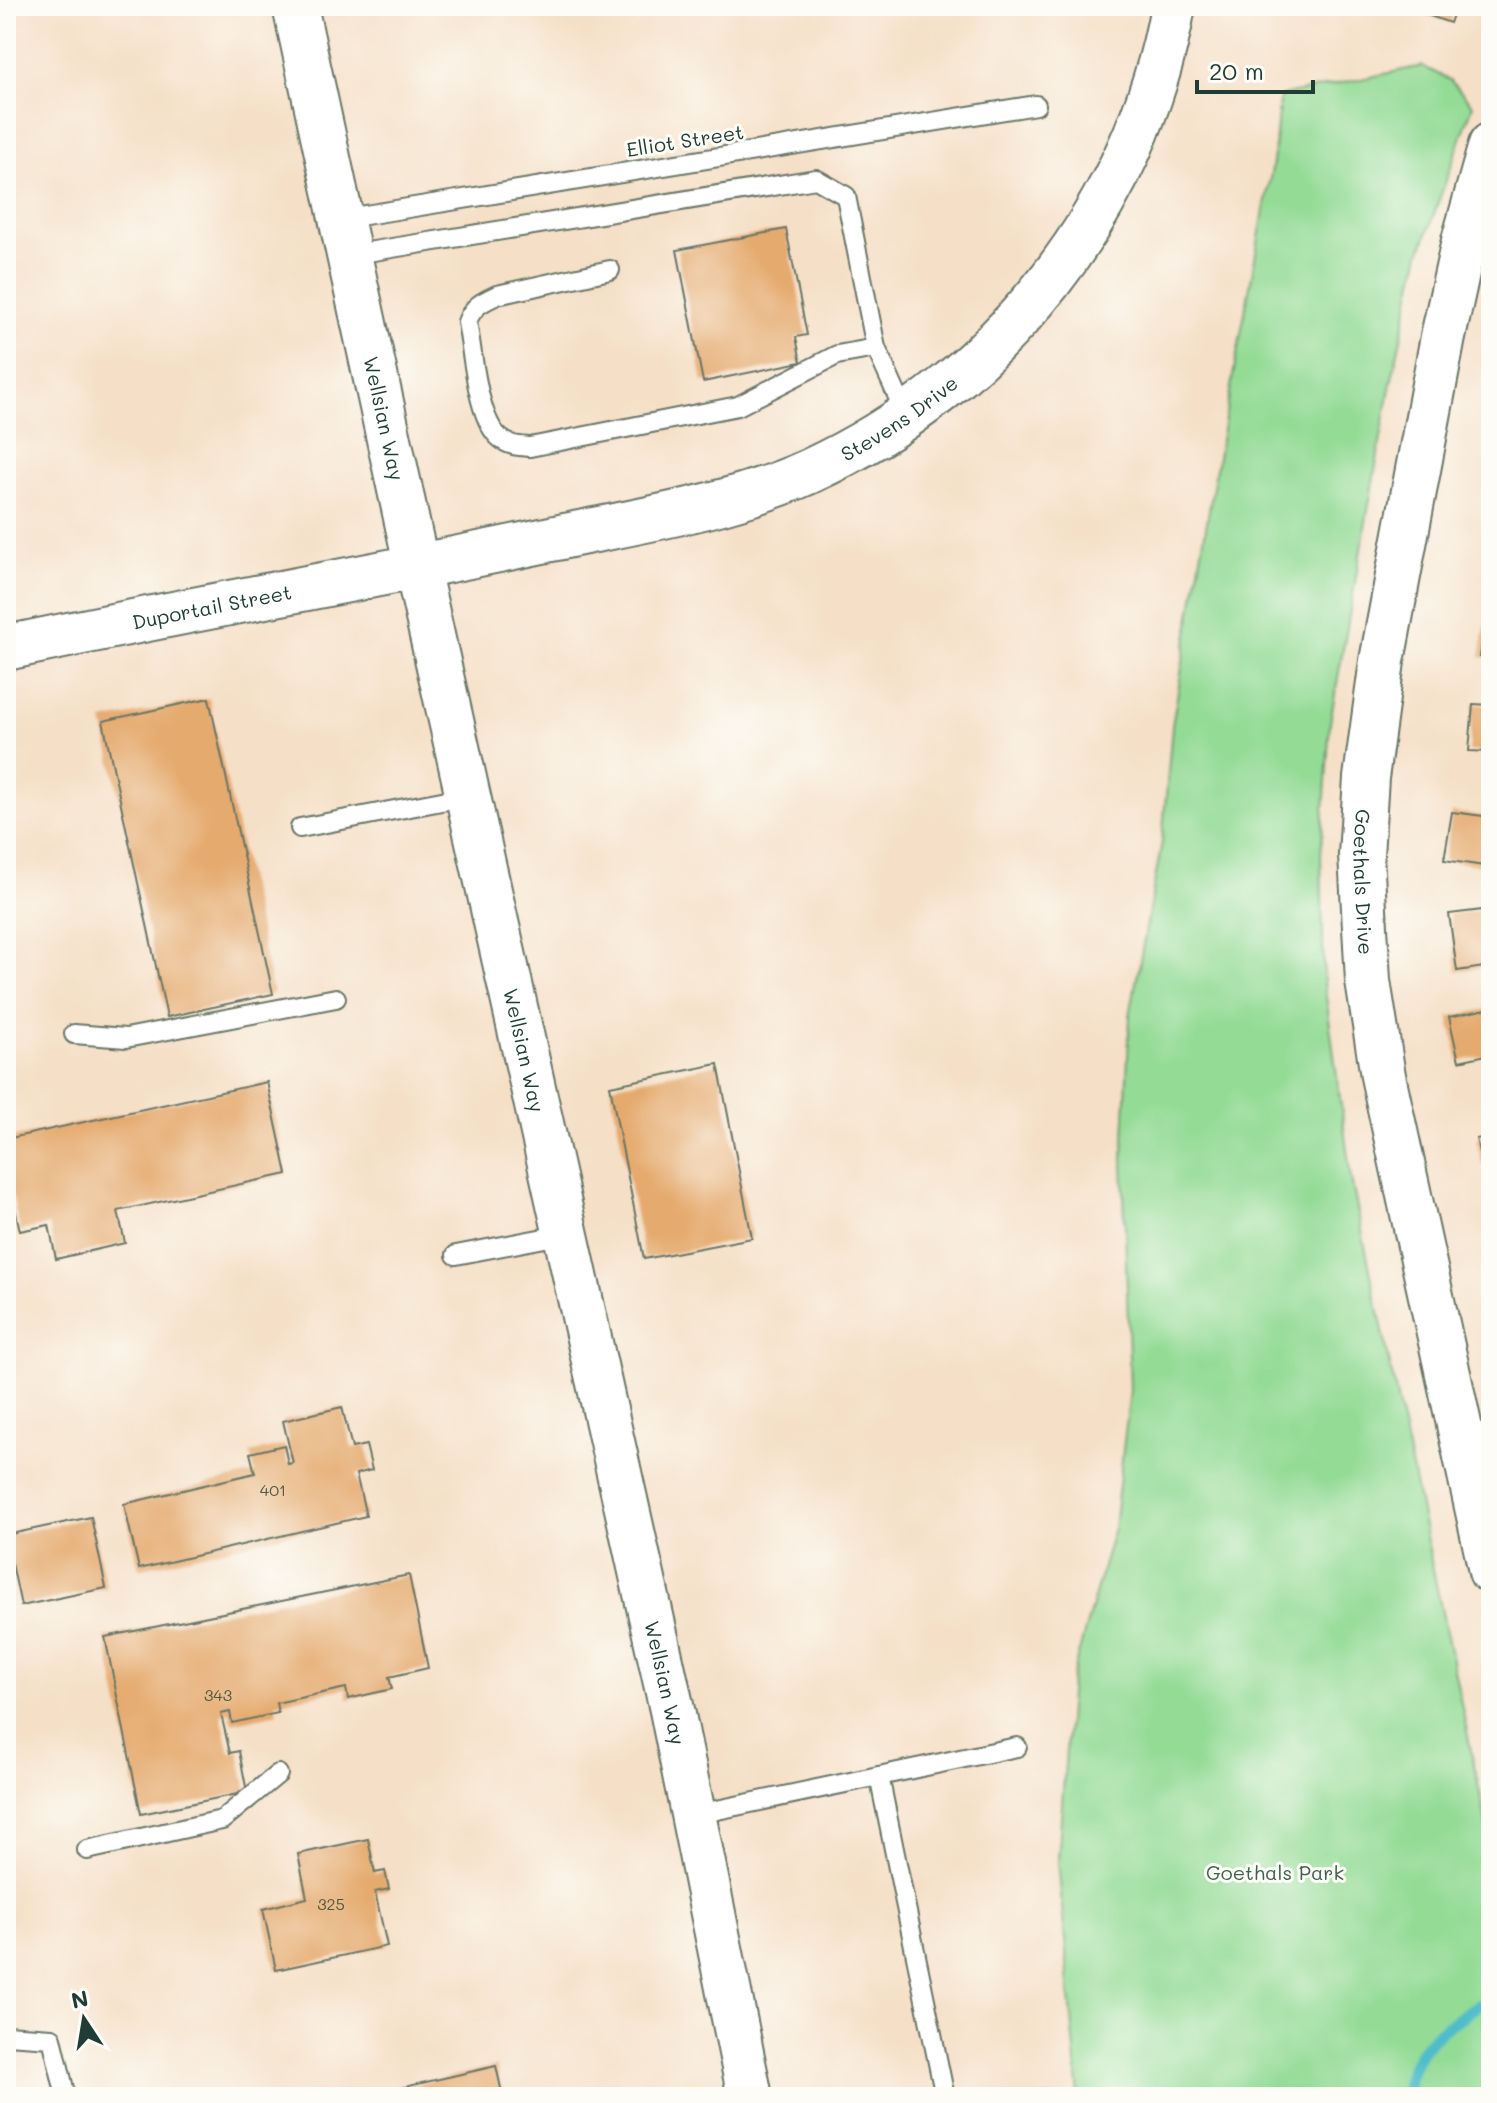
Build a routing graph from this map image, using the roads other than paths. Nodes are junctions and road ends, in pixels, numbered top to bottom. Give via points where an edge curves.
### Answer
1 (295, 6) edge
2 (1173, 6) edge
3 (1036, 105) dead end
4 (1491, 145) edge
5 (345, 237) junction
6 (610, 270) dead end
7 (876, 348) junction
8 (906, 415) junction
9 (417, 568) junction
10 (6, 648) edge
11 (468, 796) junction
12 (300, 828) dead end
13 (336, 998) dead end
14 (74, 1034) dead end
15 (565, 1234) junction
16 (456, 1255) dead end
17 (1491, 1571) edge
18 (1017, 1747) dead end
19 (278, 1774) dead end
20 (879, 1776) junction
21 (693, 1815) junction
22 (87, 1850) dead end
23 (6, 2035) edge
24 (66, 2097) edge
25 (750, 2097) edge
26 (945, 2097) edge

1 - 5 main road, Wellsian Way
2 - 8 main road, Stevens Drive via 1153,88 1130,150 1080,243 1003,335
3 - 5 lane, Elliot Street
4 - 17 main road, Goethals Drive via 1446,323 1382,661 1361,855 1368,981 1383,1076
5 - 7 lane via 816,179 846,196
5 - 9 main road, Wellsian Way
6 - 7 lane via 497,295 472,310 467,322 483,409 498,437 511,446 530,447 738,406 837,355
7 - 8 lane
8 - 9 main road, Stevens Drive via 810,471 766,488
9 - 10 main road, Duportail Street
9 - 11 main road, Wellsian Way
11 - 12 lane
11 - 15 main road, Wellsian Way
13 - 14 lane via 126,1038
15 - 16 lane
15 - 21 main road, Wellsian Way
18 - 20 lane
19 - 22 lane via 222,1820
20 - 21 lane
20 - 26 lane
21 - 25 main road, Wellsian Way
23 - 24 lane via 52,2038

